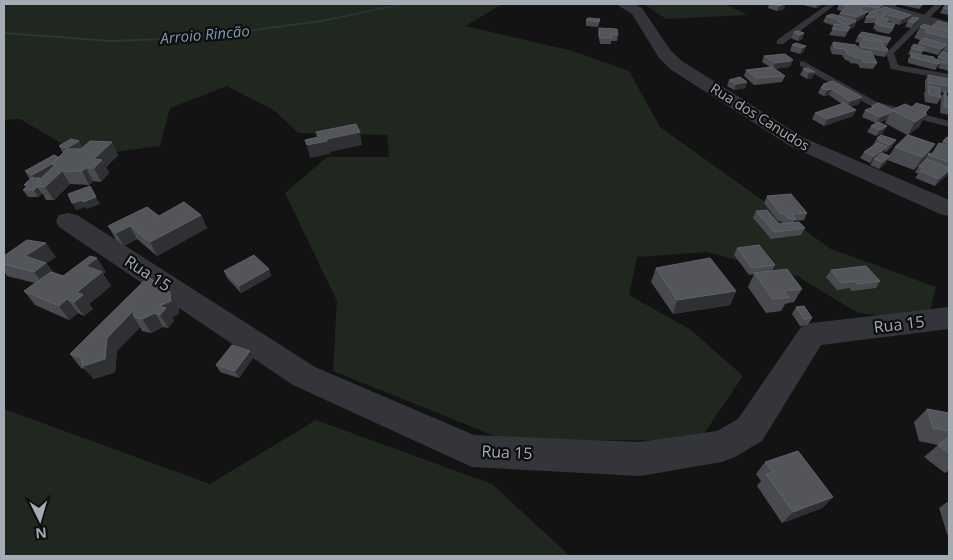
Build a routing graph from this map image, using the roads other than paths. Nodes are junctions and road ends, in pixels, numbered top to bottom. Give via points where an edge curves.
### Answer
1 (623, 4) edge
2 (832, 4) edge
3 (874, 4) edge
4 (939, 4) edge
5 (923, 19) junction
6 (949, 27) edge
7 (780, 42) dead end
8 (802, 64) dead end
9 (949, 77) edge
10 (949, 124) edge
11 (949, 209) edge
12 (68, 221) dead end
13 (949, 318) edge

1 - 11 street, Rua dos Canudos via 637,11 676,65 797,142
2 - 7 lane
3 - 5 street
4 - 5 lane
5 - 6 street
5 - 9 lane via 890,53 894,67
8 - 10 lane via 874,104
12 - 13 street, Rua 15 via 304,376 472,451 640,459 722,446 750,430 812,335

